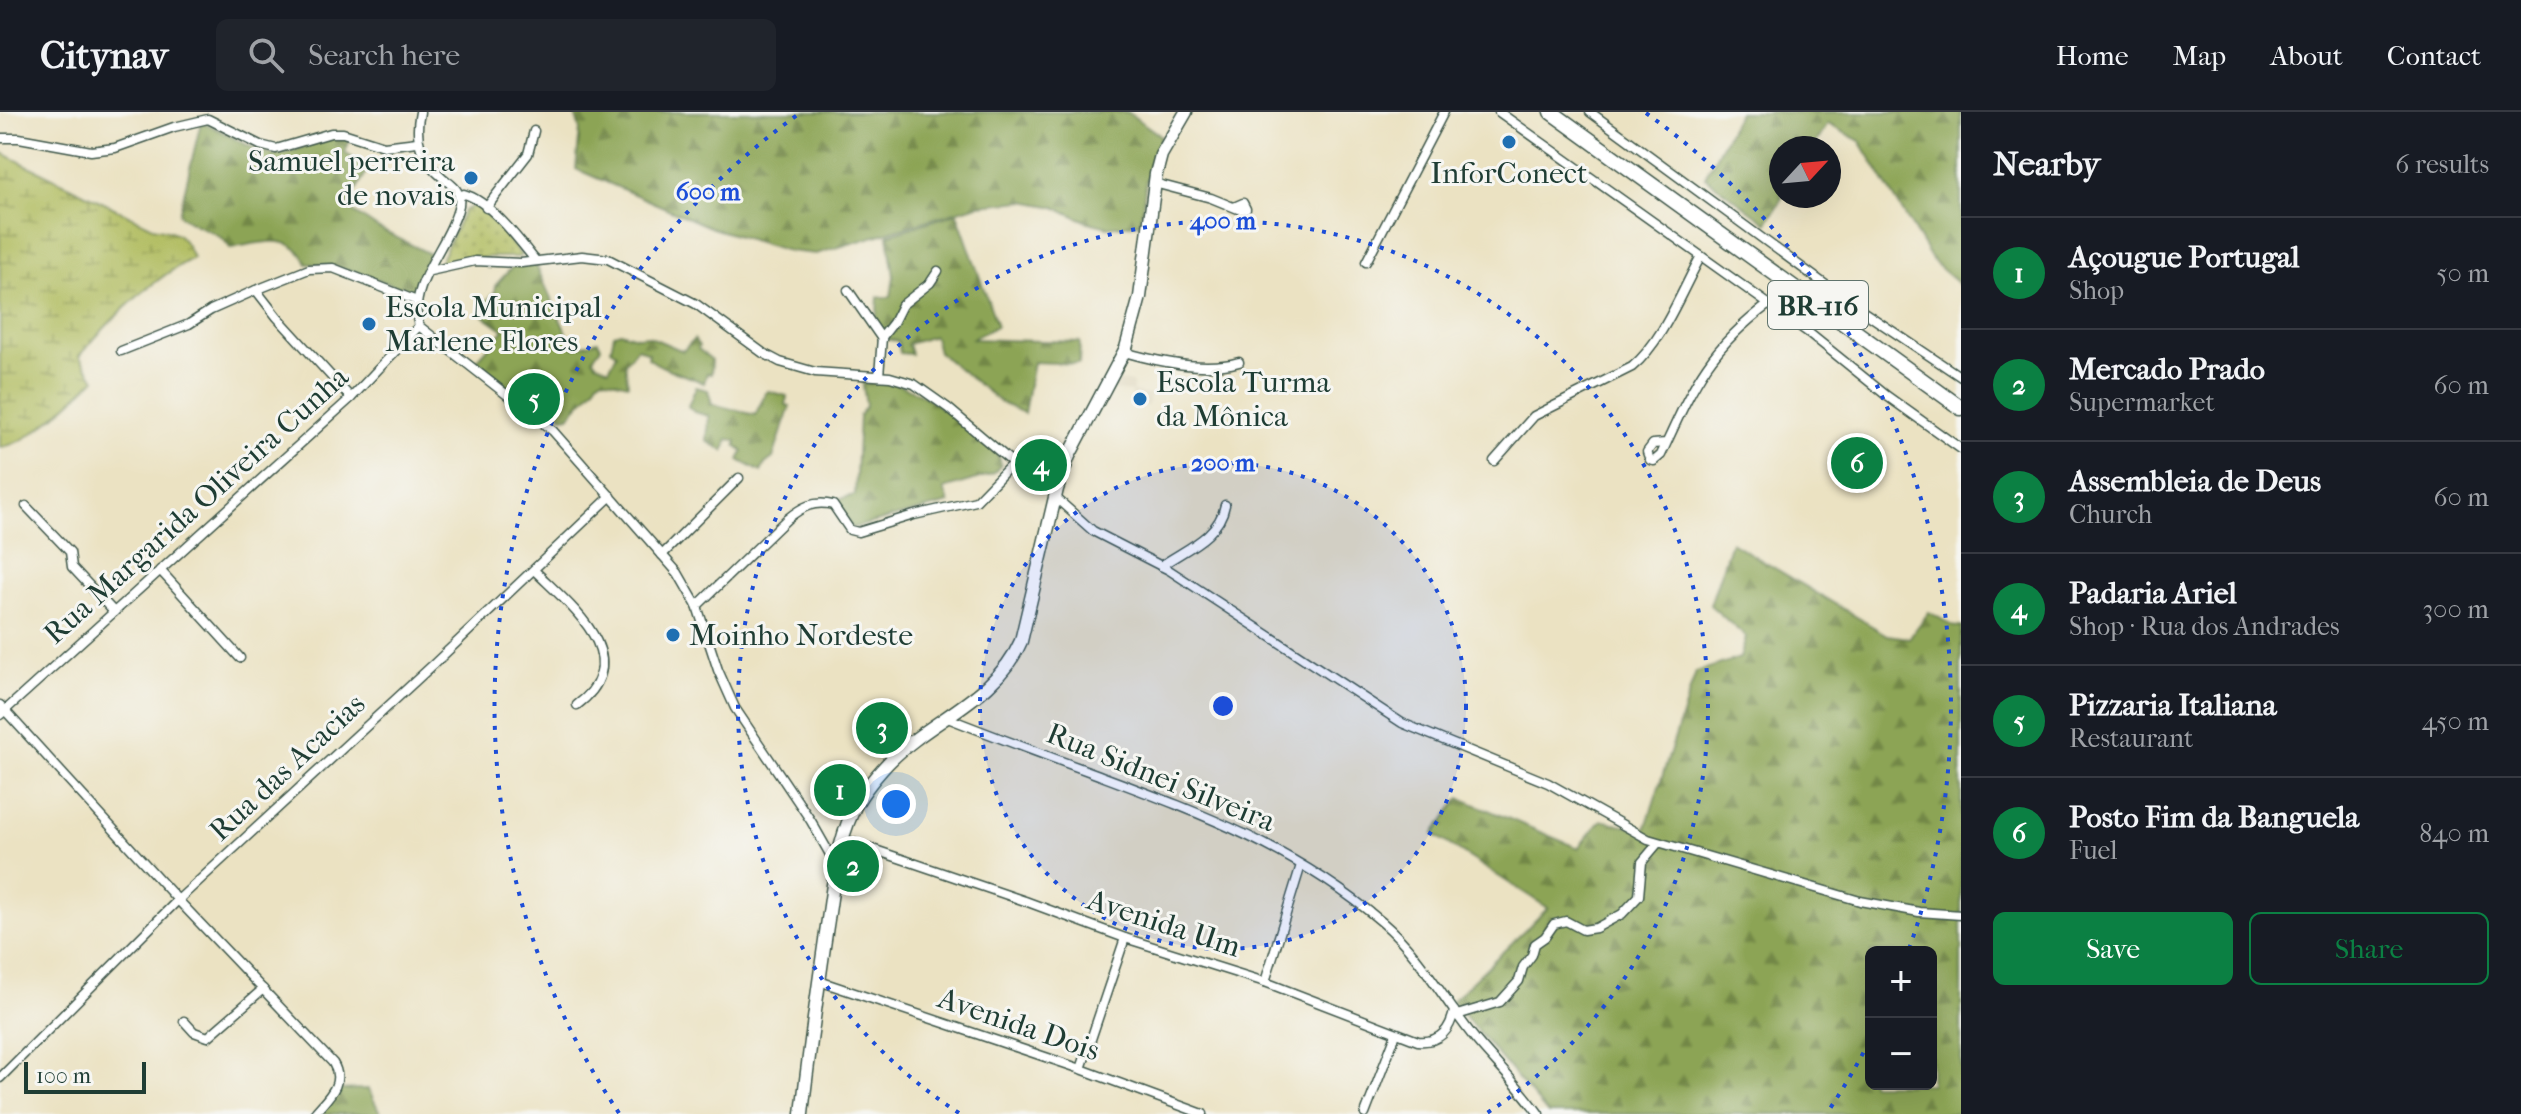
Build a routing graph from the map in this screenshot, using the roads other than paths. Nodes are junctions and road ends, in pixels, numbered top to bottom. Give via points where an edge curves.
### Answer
1 (420, 112) edge
2 (1186, 112) edge
3 (1444, 112) edge
4 (1499, 112) edge
5 (1551, 112) edge
6 (1590, 112) edge
7 (195, 116) edge
8 (534, 131) dead end
9 (0, 138) edge
10 (417, 142) junction
11 (1154, 183) junction
12 (459, 197) junction
13 (1234, 207) dead end
14 (486, 208) junction
15 (1701, 256) junction
16 (535, 260) junction
17 (1366, 262) dead end
18 (430, 271) junction
19 (938, 271) dead end
20 (256, 290) junction
21 (848, 290) dead end
22 (417, 301) junction
23 (1849, 302) junction
24 (1769, 304) junction
25 (1836, 318) junction
26 (419, 326) junction
27 (882, 339) junction
28 (121, 351) dead end
29 (1124, 352) junction
30 (1239, 362) dead end
31 (879, 376) junction
32 (1961, 377) edge
33 (351, 398) junction
34 (1961, 408) edge
35 (1666, 443) dead end
36 (1961, 449) edge
37 (1494, 461) dead end
38 (1013, 463) junction
39 (739, 478) dead end
40 (1056, 493) junction
41 (611, 496) junction
42 (1225, 505) dead end
43 (26, 506) dead end
44 (662, 555) junction
45 (1161, 566) junction
46 (160, 570) junction
47 (534, 570) junction
48 (697, 606) junction
49 (114, 612) junction
50 (240, 658) dead end
51 (577, 705) dead end
52 (2, 710) edge
53 (945, 717) junction
54 (843, 839) junction
55 (1658, 843) junction
56 (836, 865) junction
57 (1301, 865) junction
58 (178, 900) junction
59 (1961, 915) edge
60 (1125, 938) junction
61 (819, 981) junction
62 (1265, 982) junction
63 (263, 989) junction
64 (1456, 1013) junction
65 (184, 1021) dead end
66 (1396, 1034) junction
67 (1081, 1069) junction
68 (0, 1078) edge
69 (314, 1114) edge
70 (802, 1114) edge
71 (1203, 1114) edge
72 (1365, 1114) edge
73 (1539, 1114) edge

1 - 10 street
2 - 11 street via 1161,155
3 - 17 street
4 - 15 street
5 - 25 highway, BR-116
6 - 23 street
7 - 9 street via 115,148 91,151
7 - 10 street via 276,149 331,133 384,146
8 - 14 street via 528,154
10 - 12 street via 425,160
11 - 13 street
11 - 29 street via 1140,297
12 - 14 street via 471,196
12 - 18 street
14 - 16 street
15 - 24 street
15 - 37 street via 1644,357 1534,416
16 - 18 street via 475,261
16 - 31 street via 608,259 696,304 780,362 815,372
18 - 22 street
19 - 27 street via 902,305
20 - 22 street via 309,269 333,268
20 - 28 street
20 - 33 street
21 - 27 street
22 - 26 street
23 - 25 street
23 - 32 street
24 - 35 street via 1711,357
24 - 36 street
25 - 34 highway, BR-116
26 - 33 street, Rua Margarida Oliveira Cunha
26 - 41 street via 536,415
27 - 31 street
29 - 30 street via 1213,366
29 - 40 street via 1085,422
31 - 38 street via 925,391
33 - 46 street, Rua Margarida Oliveira Cunha
38 - 40 street
38 - 48 street via 976,501 858,532 850,530 829,503 804,507
39 - 44 street
40 - 45 street via 1093,531
40 - 53 street via 1014,656 982,692
41 - 44 street
41 - 47 street, Rua das Acacias
42 - 45 street via 1219,525
43 - 49 street via 70,552 72,567
44 - 48 street
45 - 55 street via 1416,730 1548,783
46 - 49 street, Rua Margarida Oliveira Cunha
46 - 50 street
47 - 51 street via 598,641 599,677
47 - 58 street, Rua das Acacias
48 - 56 street via 735,708
49 - 52 street, Rua Margarida Oliveira Cunha
52 - 58 street
53 - 54 street via 876,776 852,813
53 - 57 street, Rua Sidnei Silveira via 1196,811
54 - 56 street
54 - 60 street, Avenida Um
55 - 59 street via 1860,901
55 - 64 street via 1642,862 1639,896 1626,911 1596,928 1583,930 1566,921 1554,924 1535,944 1519,981 1500,1002
56 - 61 street
57 - 62 street
57 - 64 street, Rua Sidnei Silveira via 1384,924
58 - 63 street
58 - 68 street, Rua das Acacias
60 - 62 street, Avenida Um
60 - 67 street
61 - 67 street, Avenida Dois
61 - 70 street
62 - 66 street, Avenida Um
63 - 65 street via 208,1037
63 - 69 street via 339,1072 336,1087
64 - 66 street, Avenida Um via 1448,1030 1433,1040
64 - 73 street, Rua Sidnei Silveira
66 - 72 street
67 - 71 street, Avenida Dois

